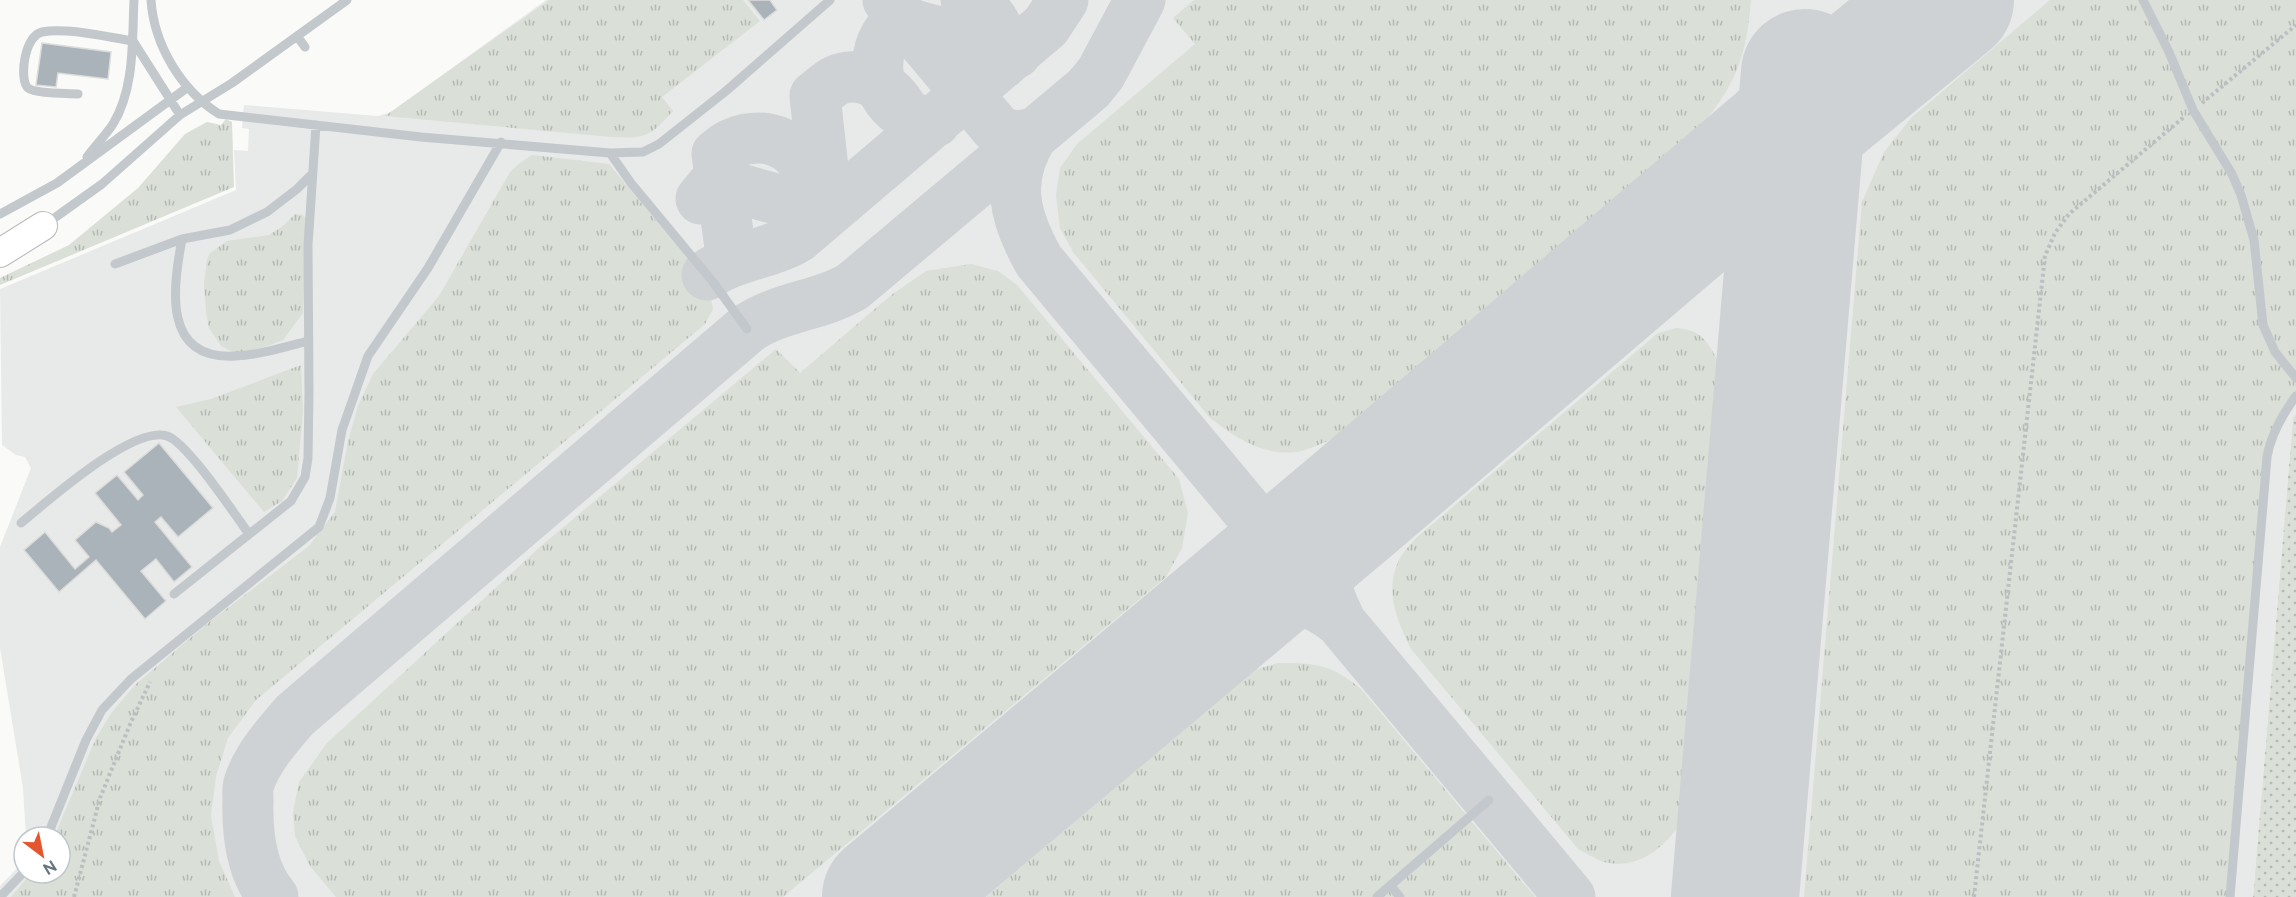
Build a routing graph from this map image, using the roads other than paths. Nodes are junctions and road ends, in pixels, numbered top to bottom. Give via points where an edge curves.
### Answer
1 (134, 0) edge
2 (151, 0) edge
3 (347, 0) edge
4 (2143, 0) edge
5 (826, 1) edge
6 (297, 36) junction
7 (133, 41) junction
8 (305, 47) dead end
9 (188, 87) junction
10 (78, 94) dead end
11 (170, 99) junction
12 (201, 101) junction
13 (180, 115) junction
14 (316, 125) junction
15 (501, 142) junction
16 (610, 153) junction
17 (78, 168) junction
18 (312, 174) junction
19 (0, 214) edge
20 (43, 226) junction
21 (182, 239) junction
22 (0, 244) edge
23 (0, 253) edge
24 (115, 264) dead end
25 (747, 329) dead end
26 (308, 341) junction
27 (2296, 378) edge
28 (2296, 396) edge
29 (21, 523) dead end
30 (249, 534) junction
31 (174, 594) dead end
32 (1489, 800) dead end
33 (52, 825) edge
34 (12, 884) edge
35 (1391, 885) junction
36 (0, 897) edge
37 (1377, 897) edge
38 (1400, 897) edge
39 (2230, 897) edge

1 - 7 lane
2 - 9 lane via 160,42
3 - 6 lane
4 - 27 lane via 2193,110 2241,195 2254,240 2263,325 2275,352
5 - 16 lane via 726,91 659,144 643,152
6 - 8 lane
6 - 12 lane
7 - 10 lane via 60,31 33,36 26,46 27,87 34,91
7 - 11 lane
7 - 17 lane via 122,103 113,123
9 - 11 lane
9 - 12 lane
11 - 13 lane
11 - 17 lane
12 - 13 lane
12 - 14 lane via 219,114
13 - 20 lane via 102,184
14 - 15 lane
14 - 18 lane
15 - 16 lane
15 - 33 lane via 428,268 368,356 342,430 330,498 319,527 131,679 102,710
16 - 25 lane
17 - 19 lane
18 - 21 lane via 267,212 230,230
18 - 26 lane
20 - 22 lane
20 - 23 main road
21 - 24 lane
21 - 26 lane via 176,308 185,338 197,348 235,357
26 - 30 lane via 305,477 291,501
28 - 39 lane via 2283,413 2267,457
29 - 30 lane via 124,447 149,436 168,436 185,449
30 - 31 lane
32 - 35 lane
34 - 36 lane
35 - 37 lane
35 - 38 lane

